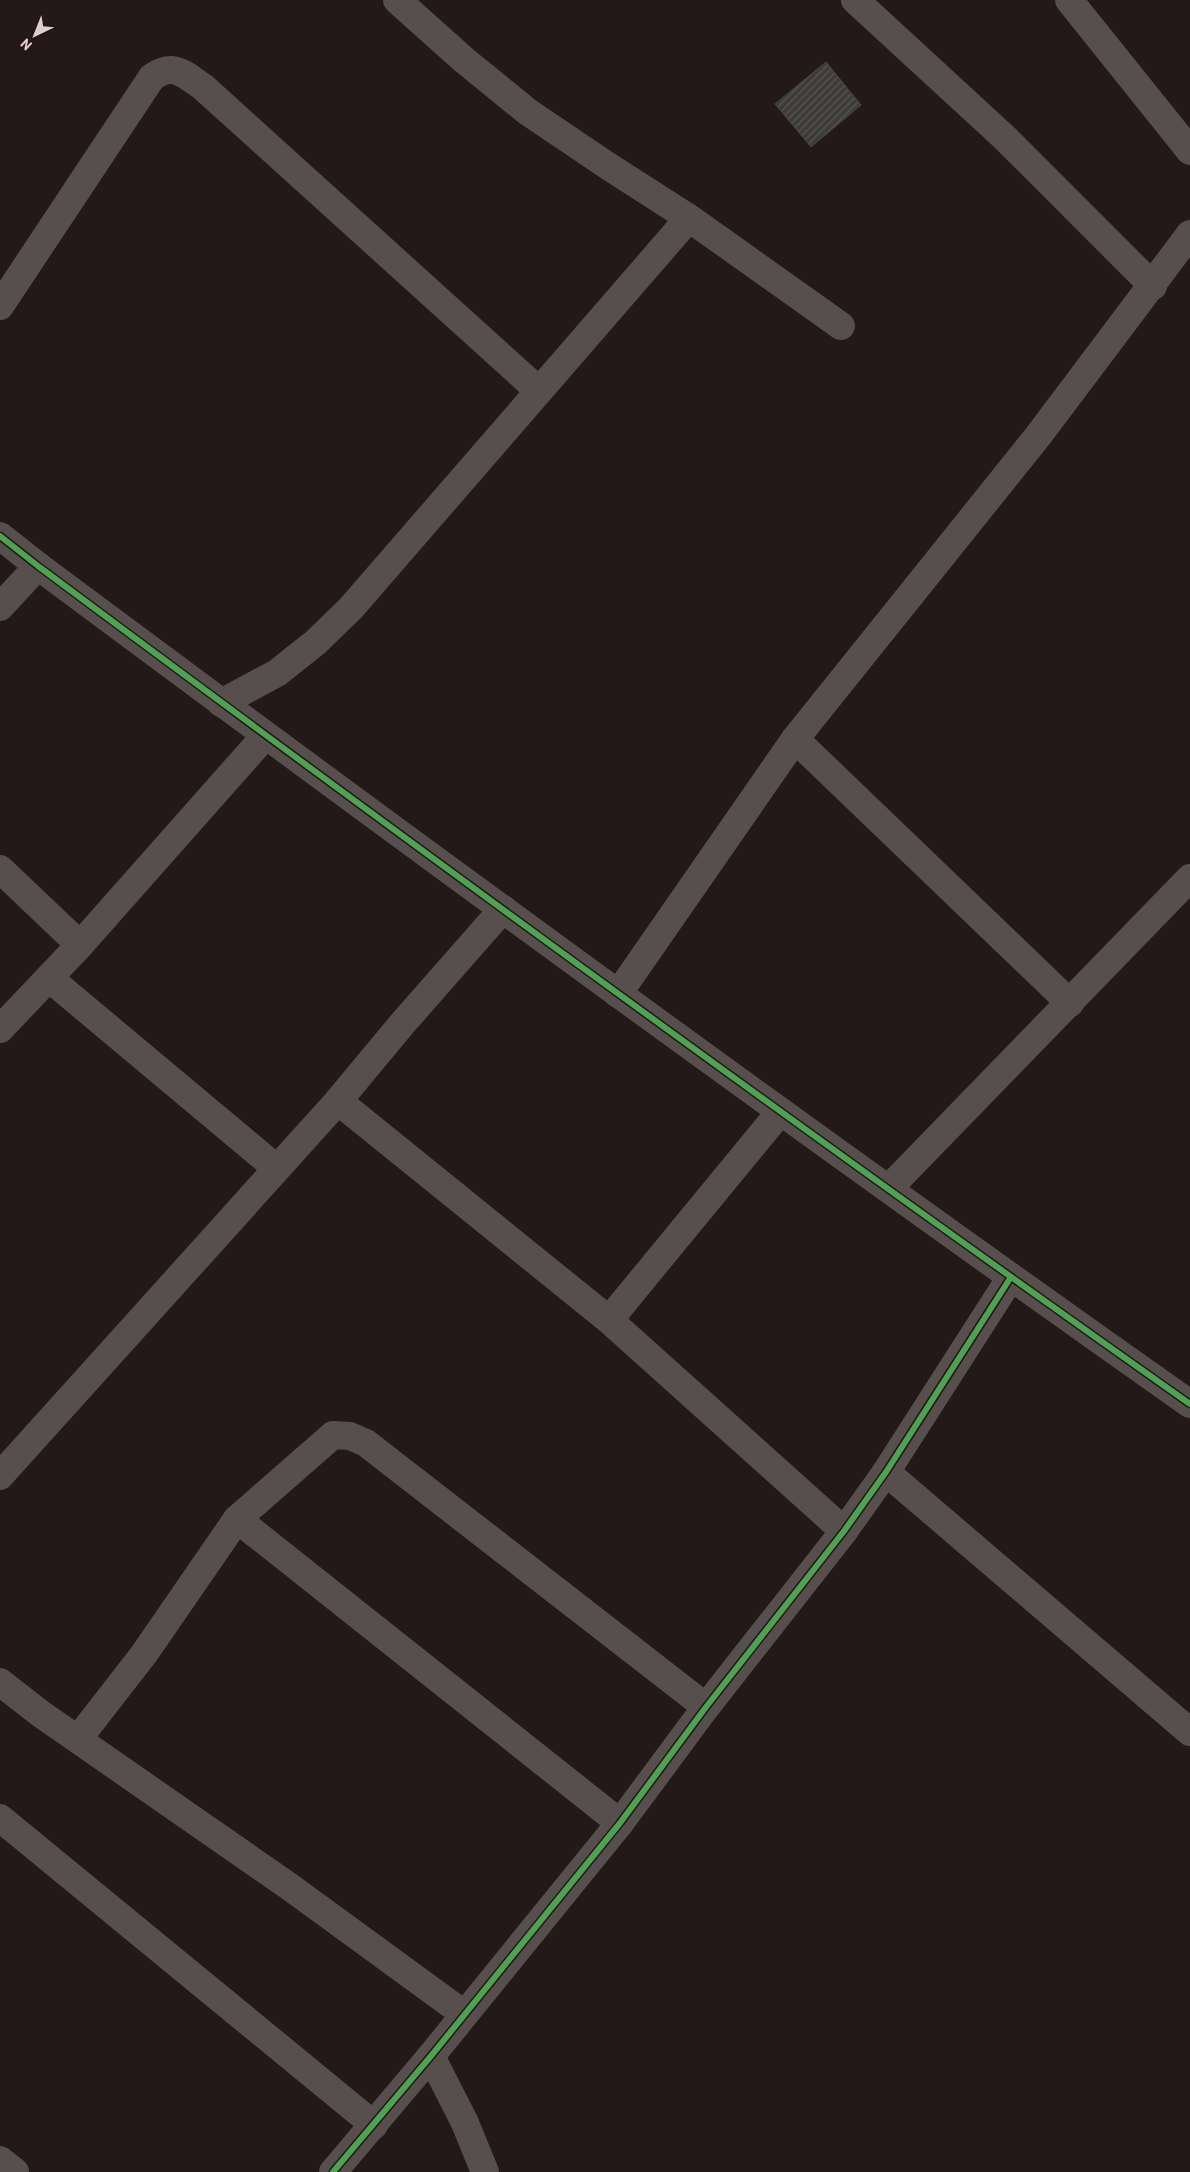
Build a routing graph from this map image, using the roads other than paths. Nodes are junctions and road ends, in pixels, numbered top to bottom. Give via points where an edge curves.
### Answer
1 (397, 0) edge
2 (855, 0) edge
3 (1069, 0) edge
4 (1190, 152) edge
5 (688, 218) junction
6 (1190, 234) edge
7 (1153, 286) junction
8 (0, 306) edge
9 (841, 326) dead end
10 (538, 390) junction
11 (0, 536) edge
12 (38, 566) junction
13 (0, 607) edge
14 (221, 703) junction
15 (265, 736) junction
16 (795, 739) junction
17 (0, 869) edge
18 (1190, 878) edge
19 (503, 909) junction
20 (80, 945) junction
21 (49, 978) junction
22 (618, 994) junction
23 (1070, 1003) junction
24 (0, 1030) edge
25 (338, 1101) junction
26 (780, 1112) junction
27 (276, 1168) junction
28 (889, 1188) junction
29 (1011, 1277) junction
30 (609, 1320) junction
31 (1190, 1404) edge
32 (886, 1472) junction
33 (0, 1476) edge
34 (237, 1519) junction
35 (844, 1531) junction
36 (0, 1682) edge
37 (706, 1708) junction
38 (1190, 1732) edge
39 (78, 1739) junction
40 (0, 1818) edge
41 (620, 1823) junction
42 (464, 2014) junction
43 (431, 2056) junction
44 (374, 2125) junction
45 (0, 2160) edge
46 (15, 2172) edge
47 (333, 2172) edge
48 (485, 2172) edge

1 - 5 street via 528,112
2 - 7 street via 1005,138
3 - 4 street
5 - 9 street
5 - 10 street
6 - 7 street
7 - 16 street via 1038,436
8 - 10 street via 152,77 163,70 177,70 203,87
10 - 14 street via 351,608 277,673
11 - 12 street
12 - 13 street
12 - 14 street
14 - 15 street
15 - 19 street
15 - 20 street
16 - 22 street
16 - 23 street
17 - 20 street
18 - 23 street
19 - 22 street
19 - 25 street
20 - 21 street
21 - 24 street
21 - 27 street
22 - 26 street
23 - 28 street
25 - 27 street
25 - 30 street
26 - 28 street
26 - 30 street
27 - 33 street
28 - 29 street
29 - 31 street
29 - 32 street
30 - 35 street
32 - 35 street
32 - 38 street
34 - 37 street via 333,1434 350,1436 366,1443
34 - 39 street via 144,1654
34 - 41 street
35 - 37 street
36 - 39 street
37 - 41 street
39 - 42 street
40 - 44 street
41 - 42 street
42 - 43 street
43 - 44 street
43 - 48 street via 462,2115
44 - 47 street
45 - 46 street

